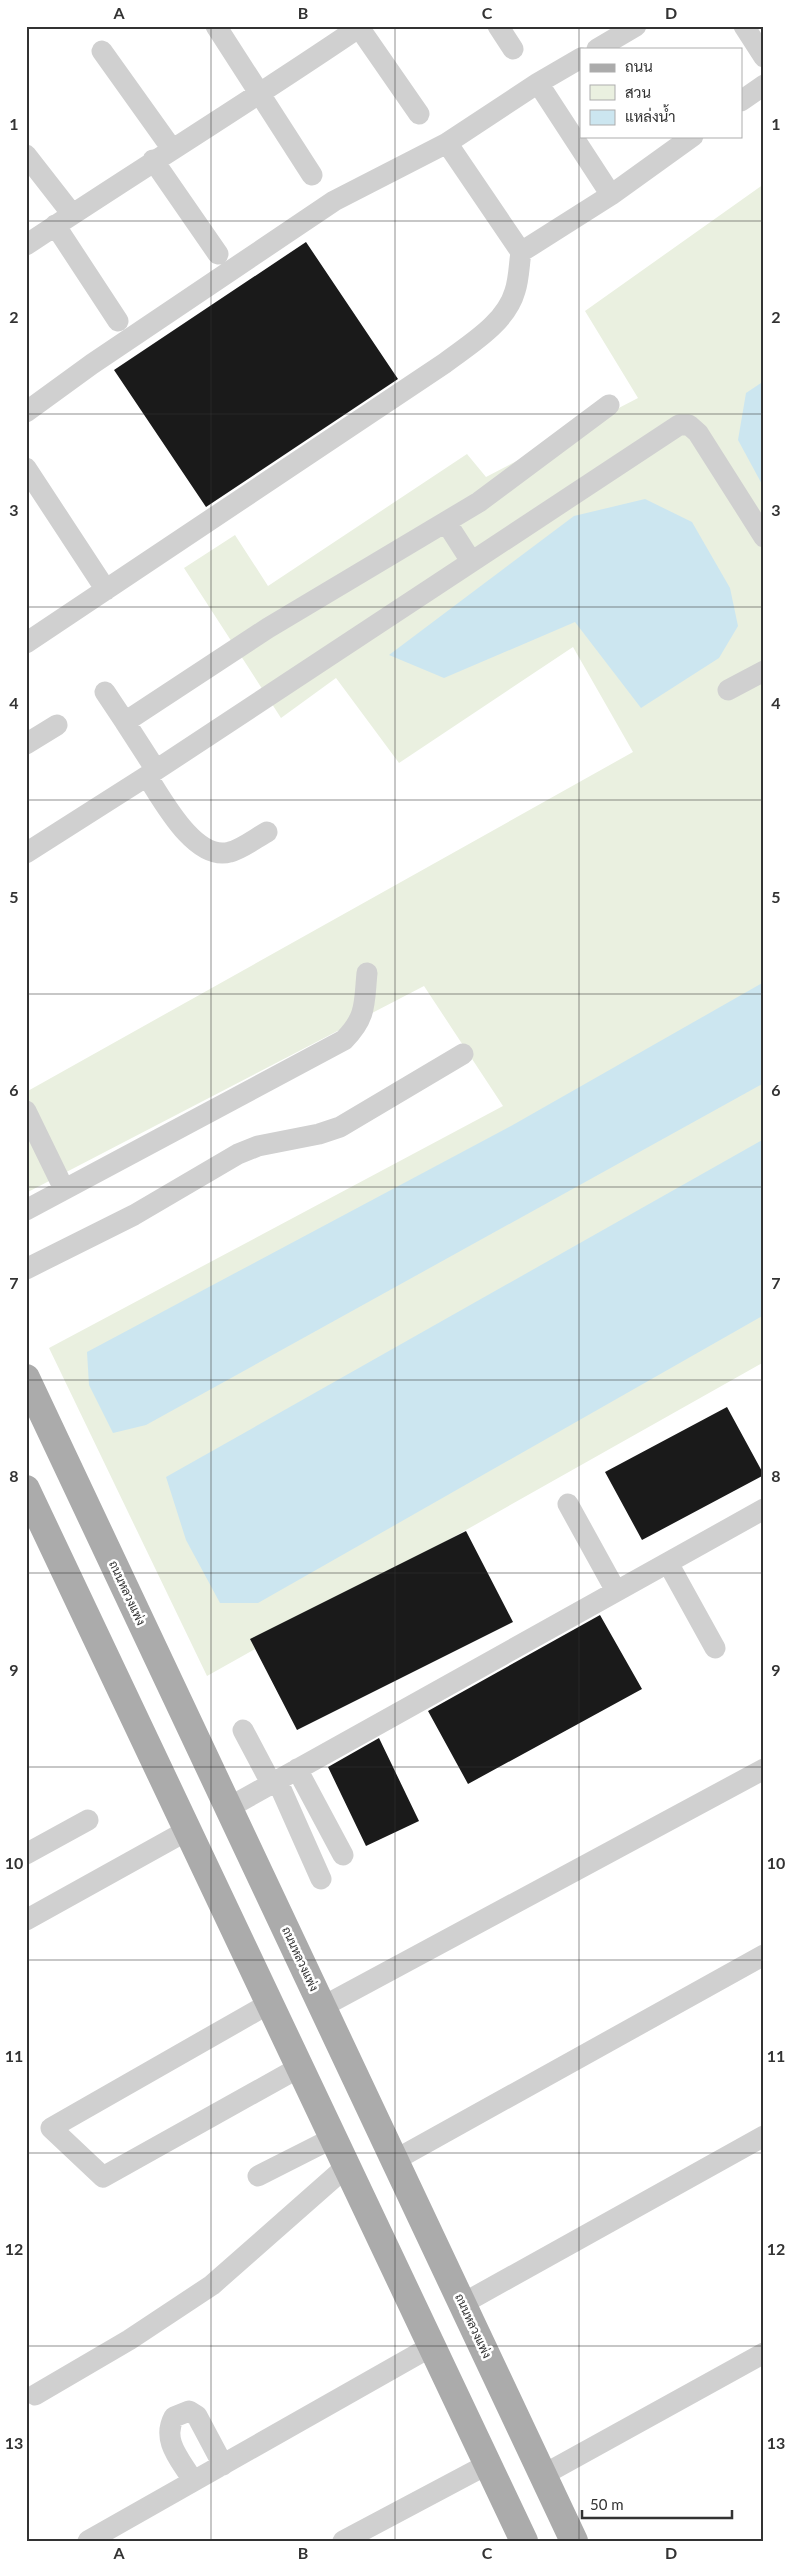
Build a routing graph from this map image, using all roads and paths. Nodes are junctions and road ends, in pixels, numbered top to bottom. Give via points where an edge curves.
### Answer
1 (216, 26) edge
2 (498, 26) edge
3 (636, 26) edge
4 (744, 26) edge
5 (360, 27) edge
6 (600, 48) edge
7 (514, 49) dead end
8 (102, 51) dead end
9 (764, 56) edge
10 (580, 59) edge
11 (538, 83) junction
12 (764, 85) edge
13 (260, 94) junction
14 (742, 101) edge
15 (419, 114) dead end
16 (689, 138) edge
17 (447, 143) junction
18 (172, 149) junction
19 (26, 155) edge
20 (153, 160) junction
21 (312, 175) dead end
22 (611, 195) junction
23 (64, 220) junction
24 (26, 244) edge
25 (521, 252) junction
26 (218, 254) dead end
27 (118, 321) dead end
28 (609, 405) dead end
29 (26, 412) edge
30 (26, 468) edge
31 (446, 522) junction
32 (764, 537) edge
33 (471, 561) junction
34 (106, 590) junction
35 (26, 642) edge
36 (764, 671) edge
37 (728, 690) dead end
38 (105, 692) dead end
39 (125, 722) junction
40 (58, 725) dead end
41 (26, 744) edge
42 (152, 773) junction
43 (267, 832) dead end
44 (26, 853) edge
45 (366, 973) dead end
46 (463, 1054) dead end
47 (26, 1112) edge
48 (64, 1190) junction
49 (26, 1210) edge
50 (26, 1268) edge
51 (26, 1378) edge
52 (26, 1490) edge
53 (568, 1504) dead end
54 (764, 1509) edge
55 (668, 1562) junction
56 (616, 1591) junction
57 (715, 1648) dead end
58 (243, 1730) dead end
59 (297, 1769) junction
60 (764, 1769) edge
61 (274, 1782) junction
62 (228, 1808) junction
63 (88, 1820) dead end
64 (188, 1830) junction
65 (26, 1854) edge
66 (343, 1855) dead end
67 (321, 1880) dead end
68 (26, 1920) edge
69 (764, 1955) edge
70 (270, 2003) junction
71 (322, 2007) junction
72 (300, 2067) junction
73 (764, 2136) edge
74 (334, 2138) junction
75 (395, 2160) junction
76 (347, 2166) junction
77 (258, 2176) dead end
78 (462, 2304) junction
79 (432, 2346) junction
80 (764, 2353) edge
81 (35, 2395) dead end
82 (488, 2464) junction
83 (223, 2465) junction
84 (543, 2476) junction
85 (193, 2481) junction
86 (88, 2541) edge
87 (344, 2541) edge
88 (524, 2541) edge
89 (574, 2541) edge

1 - 13 street
2 - 7 street
3 - 6 street
4 - 9 street
5 - 13 street
5 - 15 street
8 - 18 street
10 - 11 street
11 - 17 street
11 - 22 street
12 - 14 street
13 - 18 street
13 - 21 street
16 - 22 street
17 - 25 street
17 - 29 street via 334,201
18 - 20 street
19 - 23 street
20 - 23 street
20 - 26 street
22 - 25 street
23 - 24 street
23 - 27 street
25 - 34 street via 515,292 501,317 478,339
28 - 31 street via 511,480
30 - 34 street
31 - 33 street
31 - 39 street via 268,628
32 - 33 street via 698,433 689,425 679,425
33 - 42 street
34 - 35 street
36 - 37 street
38 - 39 street
39 - 42 street
40 - 41 street
42 - 43 street via 177,822 193,840 213,852 229,852
42 - 44 street
45 - 48 street via 363,1011 358,1026 344,1040
46 - 50 street via 340,1127 258,1146 238,1154 134,1215
47 - 48 street
48 - 49 street
51 - 62 main road, ถนนหลวงแพ่ง
52 - 64 main road
53 - 56 street
54 - 55 street
55 - 56 street
55 - 57 street
56 - 59 street
58 - 61 street
59 - 61 street
59 - 66 street
60 - 71 street
61 - 62 street
61 - 67 street
62 - 71 main road, ถนนหลวงแพ่ง
63 - 65 street
64 - 68 street
64 - 70 main road
69 - 75 street
70 - 72 main road
70 - 72 street via 51,2128 103,2176
71 - 75 main road, ถนนหลวงแพ่ง
72 - 74 main road
73 - 78 street
74 - 76 main road
74 - 77 street
75 - 78 main road, ถนนหลวงแพ่ง
76 - 79 main road
76 - 81 street via 212,2285
78 - 84 main road, ถนนหลวงแพ่ง
79 - 82 main road
79 - 83 street
80 - 84 street
82 - 87 street
82 - 88 main road
83 - 85 street
83 - 85 street via 197,2416 189,2411 174,2417 168,2437
84 - 89 main road, ถนนหลวงแพ่ง
85 - 86 street

